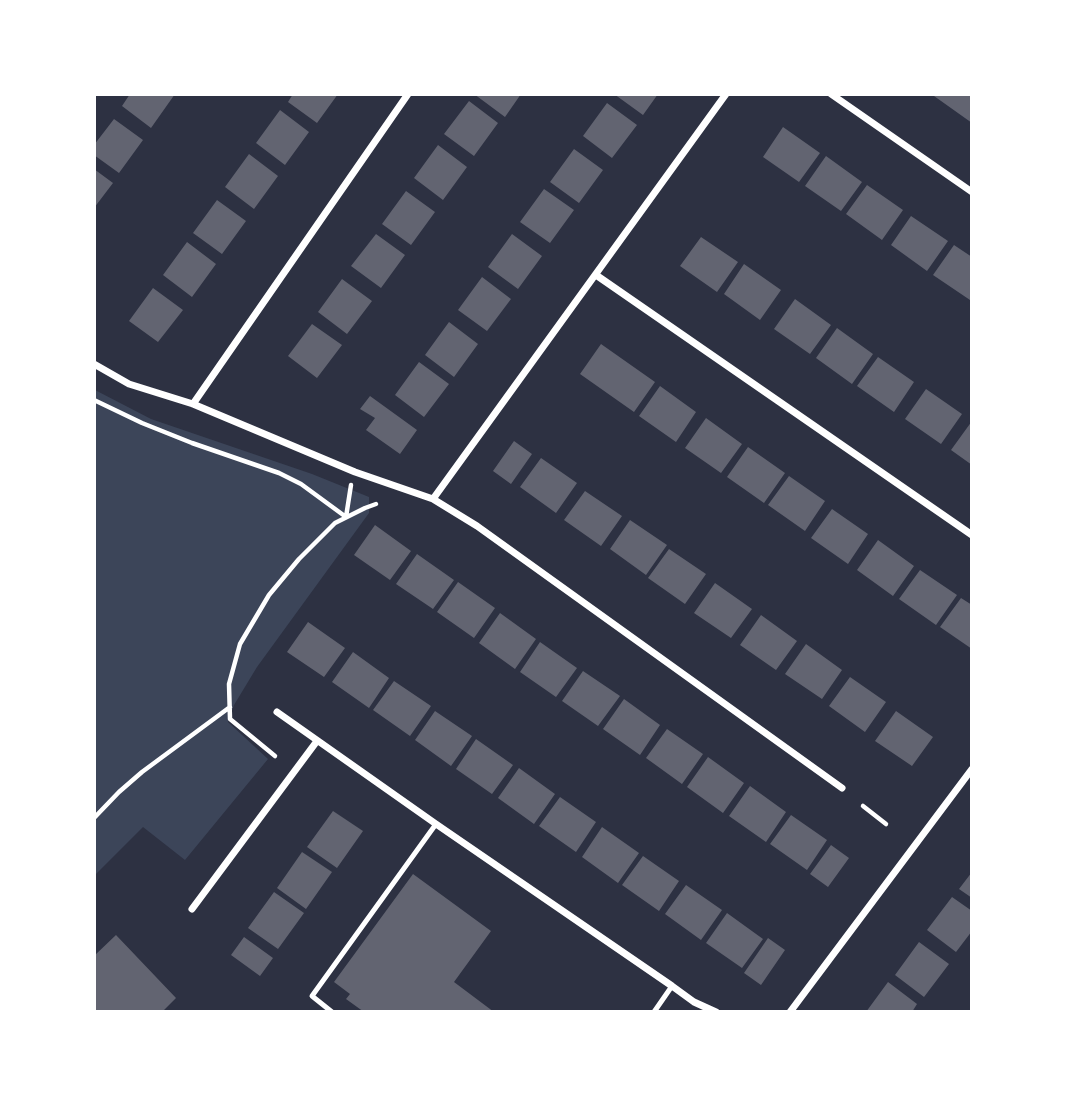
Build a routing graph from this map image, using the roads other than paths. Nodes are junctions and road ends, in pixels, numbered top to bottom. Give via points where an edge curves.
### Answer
1 (408, 94) edge
2 (726, 94) edge
3 (831, 94) edge
4 (971, 192) edge
5 (596, 275) junction
6 (94, 364) edge
7 (193, 404) junction
8 (433, 499) junction
9 (971, 535) edge
10 (277, 712) dead end
11 (317, 741) junction
12 (971, 769) edge
13 (842, 788) dead end
14 (436, 824) junction
15 (192, 909) dead end
16 (672, 986) junction
17 (332, 1012) edge
18 (654, 1012) edge
19 (716, 1012) edge
20 (790, 1012) edge

1 - 7 street
2 - 5 street
3 - 4 street
5 - 8 street
5 - 9 street
6 - 7 street via 129,384
7 - 8 street
8 - 13 street
10 - 11 street
11 - 14 street
11 - 15 street
12 - 20 street
14 - 16 street
14 - 17 lane via 312,996
16 - 18 lane
16 - 19 street

